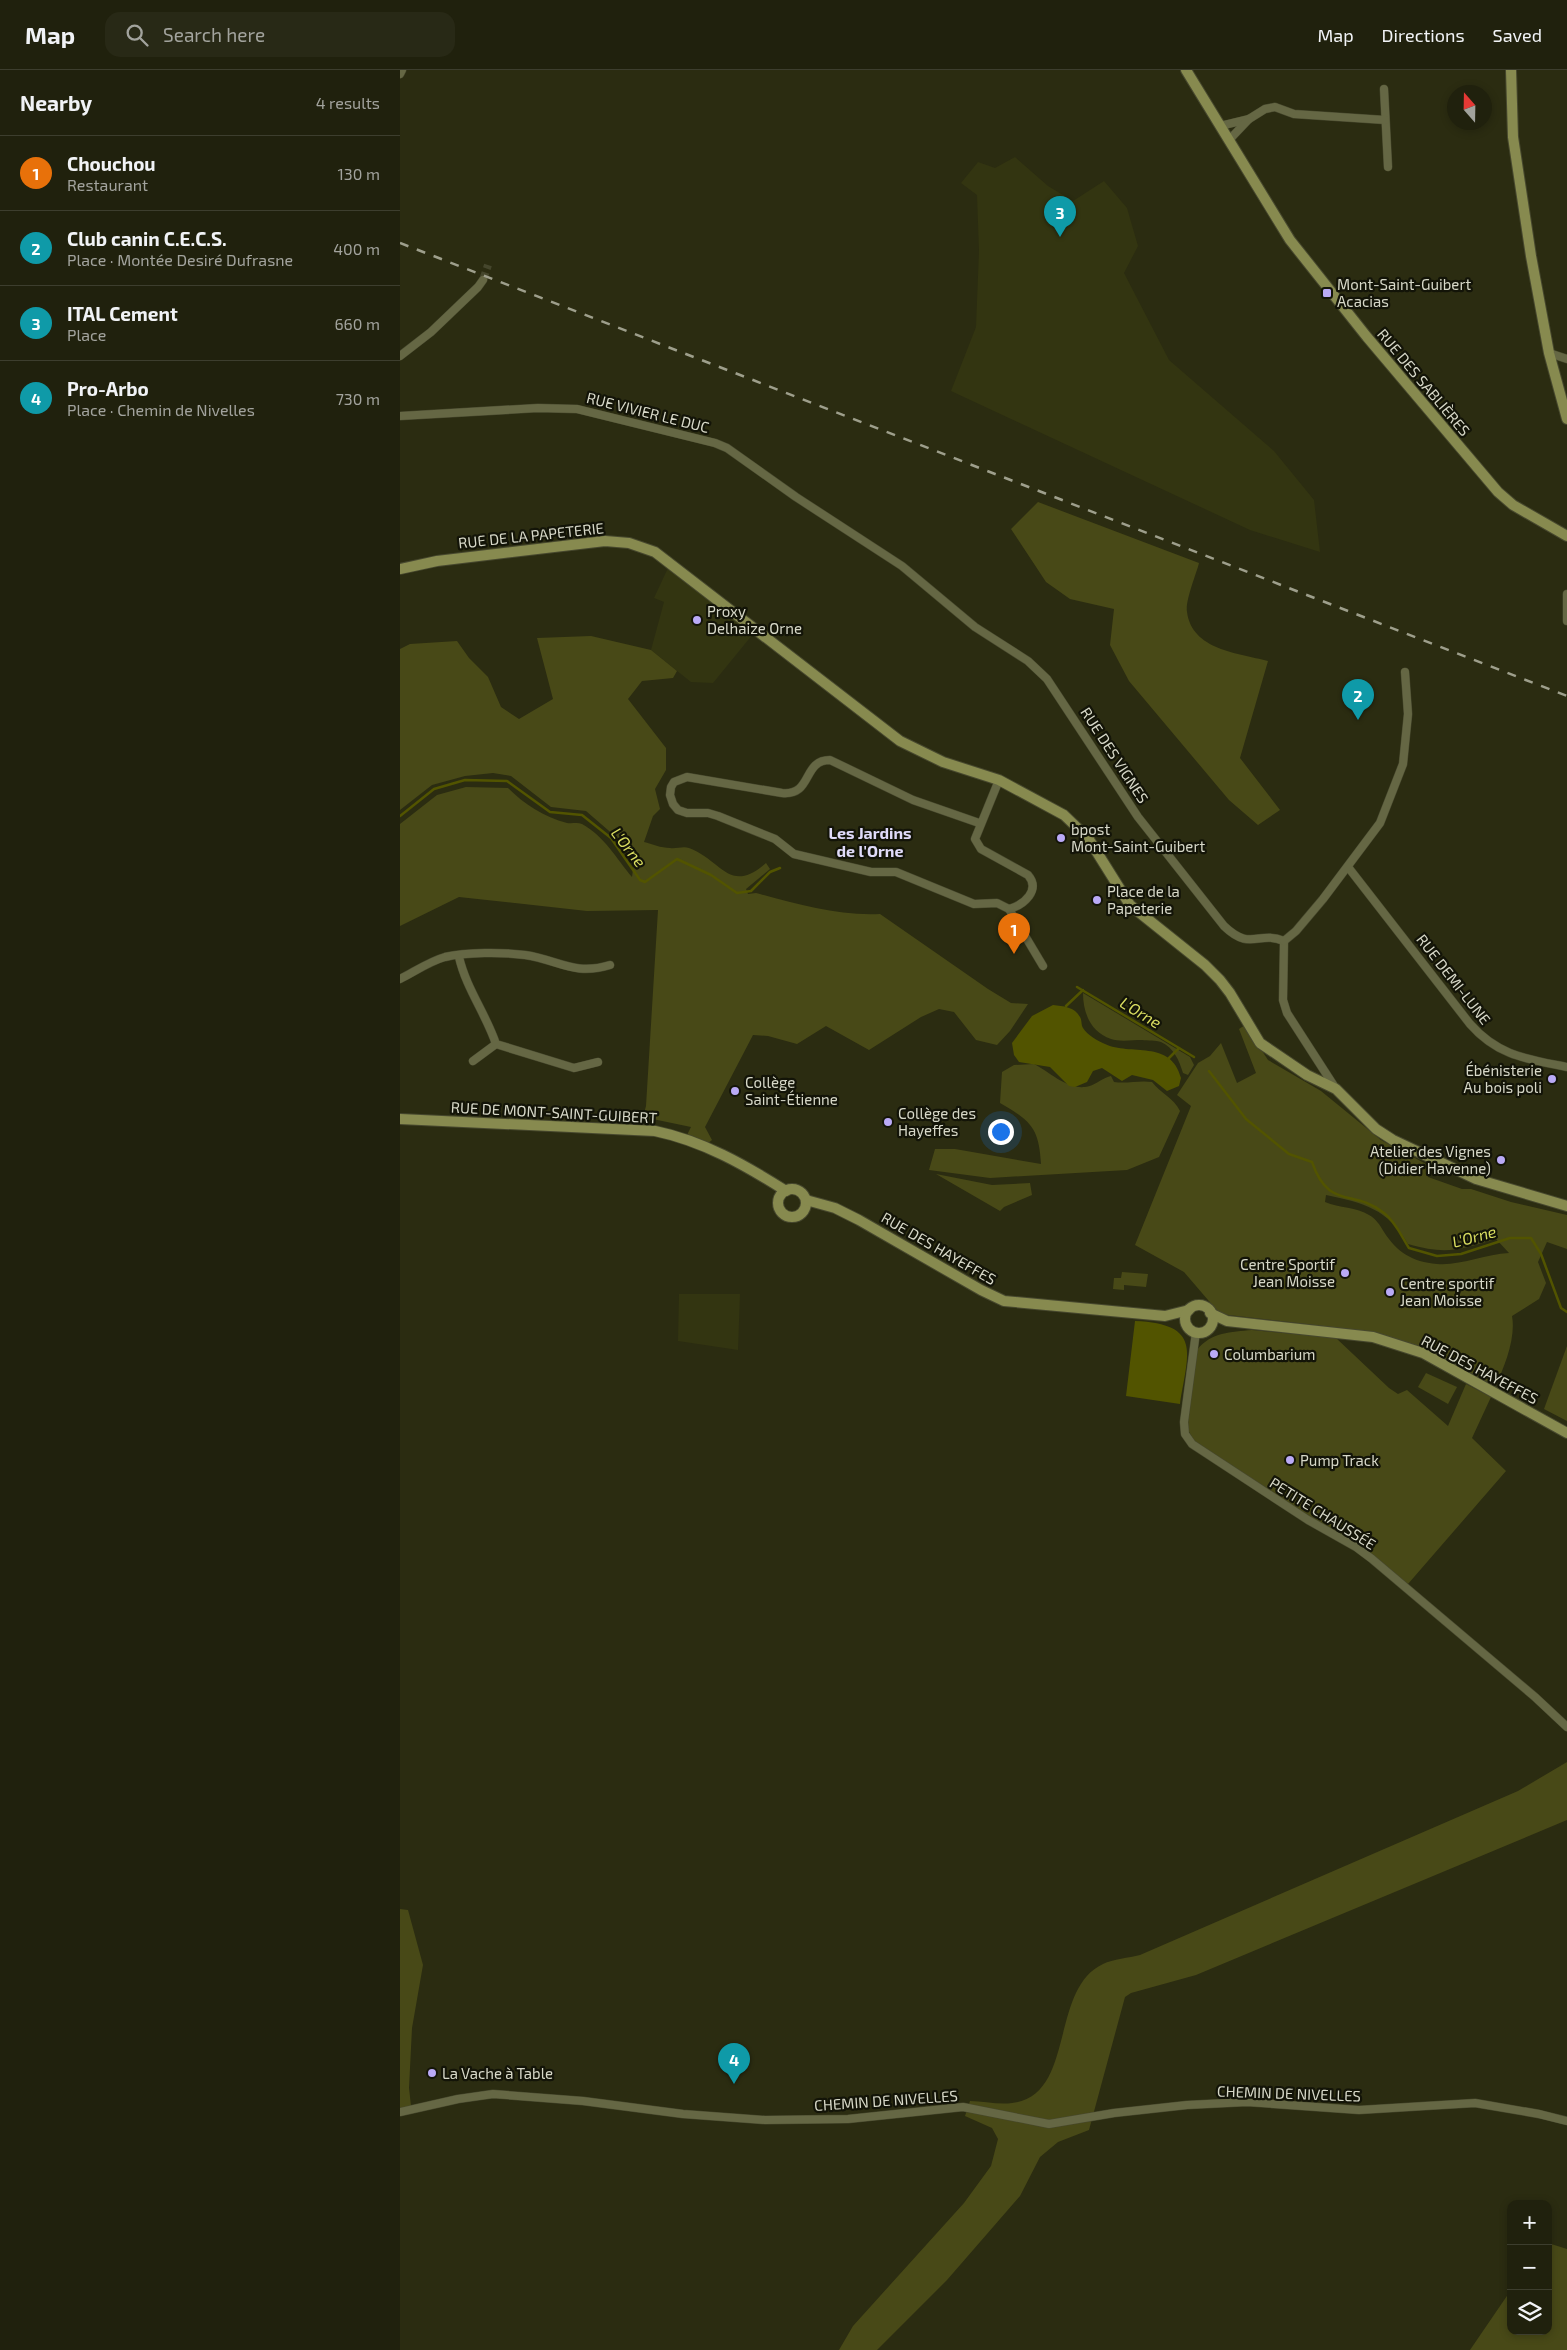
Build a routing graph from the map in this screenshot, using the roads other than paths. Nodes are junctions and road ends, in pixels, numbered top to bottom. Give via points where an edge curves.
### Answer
1 (402, 70) edge
2 (1186, 70) edge
3 (1511, 70) edge
4 (400, 74) edge
5 (1384, 89) dead end
6 (1249, 119) junction
7 (1385, 120) junction
8 (1220, 126) junction
9 (1229, 140) junction
10 (1388, 166) dead end
11 (483, 280) tunnel mouth
12 (1549, 353) junction
13 (400, 356) edge
14 (1567, 359) edge
15 (400, 416) edge
16 (1567, 419) edge
17 (1567, 536) edge
18 (860, 538) joint
19 (400, 569) edge
20 (1567, 594) edge
21 (1567, 621) edge
22 (1405, 672) dead end
23 (999, 780) junction
24 (979, 823) junction
25 (1348, 867) junction
26 (1009, 910) junction
27 (1284, 941) junction
28 (459, 957) junction
29 (610, 965) dead end
30 (1043, 966) dead end
31 (400, 979) edge
32 (496, 1044) junction
33 (473, 1061) dead end
34 (598, 1062) dead end
35 (1567, 1067) edge
36 (1336, 1089) junction
37 (400, 1118) edge
38 (768, 1180) junction
39 (786, 1192) junction
40 (778, 1200) junction
41 (805, 1205) junction
42 (1567, 1206) edge
43 (1189, 1310) junction
44 (1210, 1313) junction
45 (1165, 1316) junction
46 (1227, 1321) junction
47 (1187, 1326) junction
48 (1210, 1327) junction
49 (1196, 1332) junction
50 (1567, 1433) edge
51 (1567, 1727) edge
52 (400, 2112) edge
53 (1567, 2121) edge

1 - 4 street
2 - 8 street, RUE DES SABLIÈRES
3 - 12 street via 1513,138
5 - 7 street
6 - 7 street via 1265,109 1274,108 1294,114
6 - 8 street
6 - 9 street
7 - 10 street
8 - 9 street, RUE DES SABLIÈRES
9 - 17 street, RUE DES SABLIÈRES via 1290,240 1466,457 1513,505
11 - 13 street via 431,332
12 - 14 street
12 - 16 street
15 - 18 street, RUE VIVIER LE DUC via 538,408 577,409 715,443
18 - 27 street, RUE DES VIGNES via 916,577 970,623 1028,662 1047,679 1138,817 1224,926 1243,940 1269,938
19 - 23 street, RUE DE LA PAPETERIE via 442,560 594,542 638,545 662,556 900,741 943,762
20 - 21 street
22 - 25 street via 1408,714 1404,764 1380,823
23 - 24 street
23 - 36 street, RUE DE LA PAPETERIE via 1055,809 1080,828 1130,906 1220,980 1260,1043 1307,1075
24 - 26 street via 975,837 978,846 1028,875 1033,882 1029,897
24 - 26 street via 913,800 830,760 820,761 814,766 802,787 791,793 687,777 674,782 670,790 672,802 678,810 718,816 775,839 794,854 871,872 896,872 974,904 997,903
25 - 27 street via 1296,931
25 - 35 street, RUE DEMI-LUNE via 1485,1039 1514,1056
26 - 30 street
27 - 36 street via 1283,1000 1287,1013
28 - 29 street via 471,953 524,955 582,970
28 - 31 street via 444,957
28 - 32 street via 463,974
32 - 33 street
32 - 34 street via 574,1068
36 - 42 street via 1376,1129 1393,1140 1476,1180
37 - 38 street, RUE DE MONT-SAINT-GUIBERT via 655,1131 688,1139 758,1172
38 - 39 street
38 - 40 street
39 - 40 street
39 - 41 street via 799,1190
40 - 41 street via 778,1207 788,1216 795,1216
41 - 45 street, RUE DES HAYEFFES via 835,1208 999,1299
43 - 44 street via 1202,1304
43 - 45 street, RUE DES HAYEFFES
43 - 47 street via 1185,1317
44 - 46 street, RUE DES HAYEFFES
44 - 48 street
45 - 47 street, RUE DES HAYEFFES
46 - 48 street, RUE DES HAYEFFES
46 - 50 street, RUE DES HAYEFFES via 1373,1337 1418,1351
47 - 49 street
48 - 49 street
49 - 51 street, PETITE CHAUSSÉE via 1184,1422 1185,1434 1192,1444 1372,1559
52 - 53 street, CHEMIN DE NIVELLES via 458,2098 493,2094 766,2120 848,2119 963,2107 1049,2124 1114,2113 1247,2102 1358,2110 1474,2103

